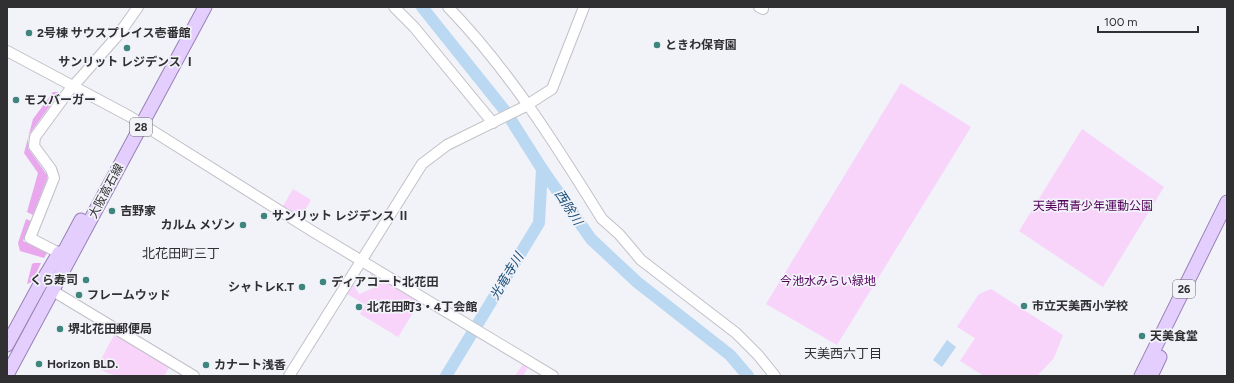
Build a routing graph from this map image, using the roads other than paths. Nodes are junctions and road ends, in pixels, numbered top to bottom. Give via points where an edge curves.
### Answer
1 (138, 7) edge
2 (195, 7) edge
3 (205, 7) edge
4 (394, 7) edge
5 (448, 7) edge
6 (584, 7) edge
7 (7, 51) edge
8 (73, 85) junction
9 (526, 106) junction
10 (495, 122) junction
11 (138, 123) junction
12 (1227, 202) edge
13 (1227, 219) edge
14 (67, 248) junction
15 (361, 261) junction
16 (58, 294) junction
17 (7, 345) edge
18 (9, 370) edge
19 (194, 376) edge
20 (289, 376) edge
21 (553, 376) edge
22 (775, 376) edge
23 (1141, 376) edge
24 (1151, 376) edge

1 - 8 street via 119,34
2 - 11 main road, 大阪高石線 / 28
3 - 11 main road, 大阪高石線 / 28
4 - 10 street
5 - 9 street
6 - 9 street via 552,89
7 - 8 street
8 - 11 street
8 - 14 street via 34,141 34,146 51,169 54,178 30,238
9 - 10 street
9 - 22 street via 602,219 642,260 736,333
10 - 15 street via 447,145 422,164
11 - 14 main road, 大阪高石線 / 28
11 - 15 street
12 - 23 main road, 26
13 - 24 main road, 26
14 - 16 main road
14 - 17 main road via 38,288
14 - 18 main road, 大阪高石線 / 28
15 - 20 street
15 - 21 street
16 - 18 main road
16 - 19 street

